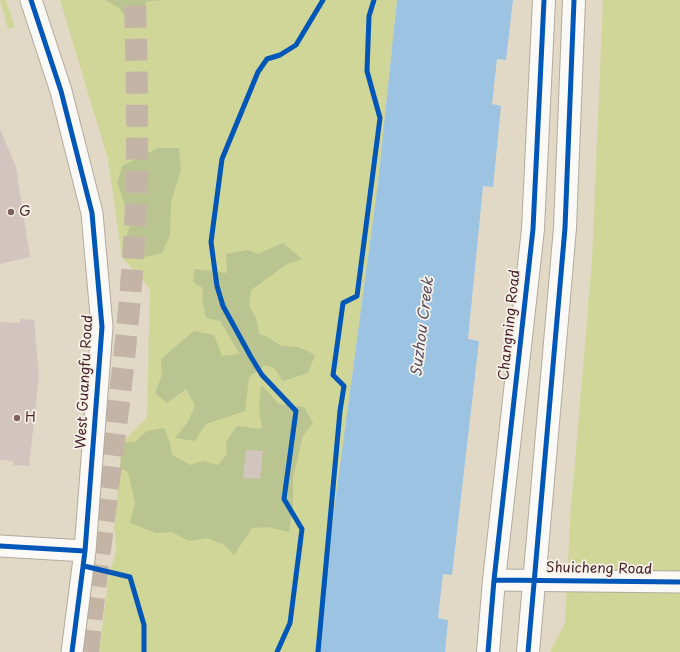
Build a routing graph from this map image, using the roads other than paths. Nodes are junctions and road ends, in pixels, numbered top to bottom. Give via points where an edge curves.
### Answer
1 (31, 0) edge
2 (544, 0) edge
3 (574, 0) edge
4 (0, 546) edge
5 (85, 552) junction
6 (494, 580) junction
7 (533, 580) junction
8 (680, 582) edge
9 (72, 652) edge
10 (488, 652) edge
11 (528, 652) edge

1 - 5 street, West Guangfu Road via 61,91 92,219 102,327
2 - 6 main road, Changning Road via 533,229
3 - 7 main road via 566,228
4 - 5 street
5 - 9 street, West Guangfu Road
6 - 7 street, Shuicheng Road
6 - 10 main road, Changning Road
7 - 8 street, Shuicheng Road
7 - 11 main road

